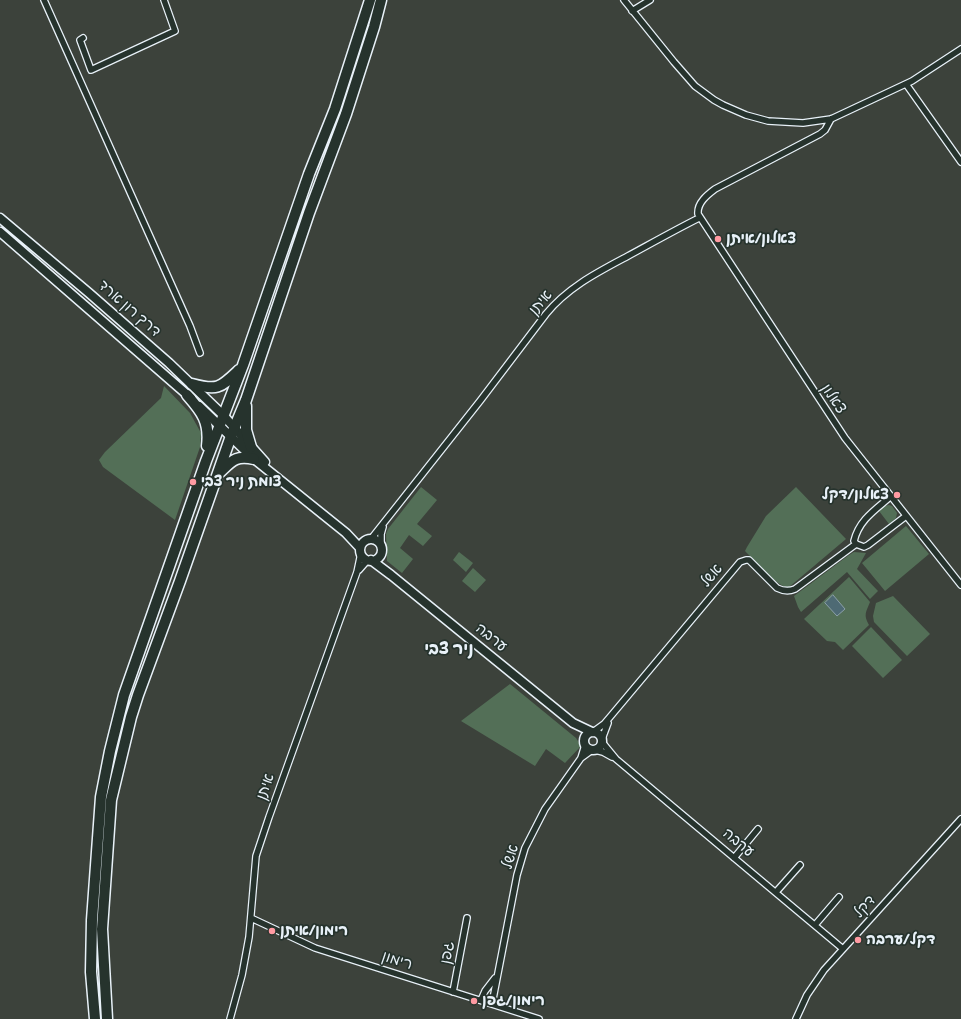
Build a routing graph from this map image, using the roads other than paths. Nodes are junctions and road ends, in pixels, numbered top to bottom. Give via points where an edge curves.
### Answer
1 (44, 0) edge
2 (164, 0) edge
3 (370, 0) edge
4 (381, 0) edge
5 (624, 0) edge
6 (650, 0) edge
7 (632, 11) junction
8 (83, 38) dead end
9 (961, 49) edge
10 (906, 84) junction
11 (831, 119) junction
12 (961, 162) edge
13 (0, 218) edge
14 (699, 218) junction
15 (0, 232) edge
16 (200, 353) dead end
17 (243, 365) junction
18 (192, 384) junction
19 (187, 395) junction
20 (246, 400) junction
21 (221, 420) junction
22 (232, 432) junction
23 (251, 447) junction
24 (254, 459) junction
25 (206, 461) junction
26 (217, 474) junction
27 (283, 482) junction
28 (890, 497) junction
29 (906, 516) junction
30 (385, 523) junction
31 (346, 533) junction
32 (369, 539) junction
33 (856, 544) junction
34 (381, 549) junction
35 (360, 551) junction
36 (370, 560) junction
37 (357, 572) junction
38 (391, 575) junction
39 (961, 585) edge
40 (610, 717) junction
41 (573, 723) junction
42 (592, 732) junction
43 (602, 740) junction
44 (584, 742) junction
45 (594, 750) junction
46 (616, 760) junction
47 (578, 762) junction
48 (961, 819) edge
49 (758, 829) dead end
50 (734, 858) junction
51 (800, 865) dead end
52 (776, 892) junction
53 (839, 897) dead end
54 (251, 918) junction
55 (467, 918) dead end
56 (815, 925) junction
57 (843, 949) junction
58 (497, 972) junction
59 (453, 992) junction
60 (481, 1000) junction
61 (492, 1004) junction
62 (94, 1019) edge
63 (108, 1019) edge
64 (230, 1019) edge
65 (539, 1019) edge
66 (796, 1019) edge

1 - 16 street
2 - 8 street via 175,31 91,70 80,40
3 - 17 highway via 335,109 309,174
4 - 20 highway via 346,114 309,213
5 - 7 street
6 - 7 street
7 - 11 street via 686,76 704,93 723,105 752,117 778,122 803,123
9 - 10 street
10 - 11 street
10 - 12 street
11 - 14 street via 820,134 708,194 697,211
13 - 18 street, דרך רון ארד
14 - 28 street, צאלון via 839,429
14 - 30 street, איתן via 598,272 578,284 558,301
15 - 19 street, דרך רון ארד
17 - 18 highway via 218,387 212,389
17 - 21 highway
18 - 21 street, דרך רון ארד
19 - 21 street, דרך רון ארד
19 - 25 highway via 205,418 208,434
20 - 22 highway
20 - 23 highway via 246,430
21 - 22 street, דרך רון ארד
21 - 25 highway
22 - 23 street
22 - 24 street
22 - 26 highway
23 - 27 street
24 - 26 highway via 235,459
24 - 27 street
25 - 62 highway via 124,695 110,750 101,797 93,913 91,972
26 - 63 highway via 133,709 111,800 102,929
27 - 31 street
28 - 29 street, צאלון
28 - 33 street via 862,522 855,537
29 - 33 street, אשל via 868,545 864,547
29 - 39 street, צאלון
30 - 32 street, איתן
30 - 34 street, איתן via 381,534
31 - 32 street via 359,539
31 - 35 street
32 - 34 street via 378,541
32 - 35 street via 362,544
33 - 40 street, אשל via 790,591 777,588 749,560 740,562
34 - 36 street via 378,558
34 - 38 street, ערבה via 382,559
35 - 36 street via 364,558
35 - 37 street, איתן
36 - 37 street, איתן
36 - 38 street, ערבה
37 - 54 street, איתן via 256,856
38 - 41 street, ערבה
40 - 42 street, אשל
40 - 43 street, אשל
41 - 42 street, ערבה
41 - 44 street, ערבה
42 - 43 street via 598,734
42 - 44 street via 586,735
43 - 45 street via 600,747
43 - 46 street, ערבה
44 - 45 street via 588,749
44 - 47 street, אשל
45 - 46 street, ערבה
45 - 47 street, אשל
46 - 50 street, ערבה
47 - 58 street, אשל via 545,809 525,848 518,868
48 - 57 street, דקל
49 - 50 street
50 - 52 street, ערבה
51 - 52 street
52 - 56 street, ערבה
53 - 56 street
54 - 59 street, רימון via 316,948
54 - 64 street, איתן via 246,955
55 - 59 street, גפן
56 - 57 street, ערבה
57 - 66 street, דקל via 815,981
58 - 60 street, אשל via 496,978
58 - 61 street, אשל
59 - 60 street, רימון
60 - 61 street, רימון
61 - 65 street, רימון

